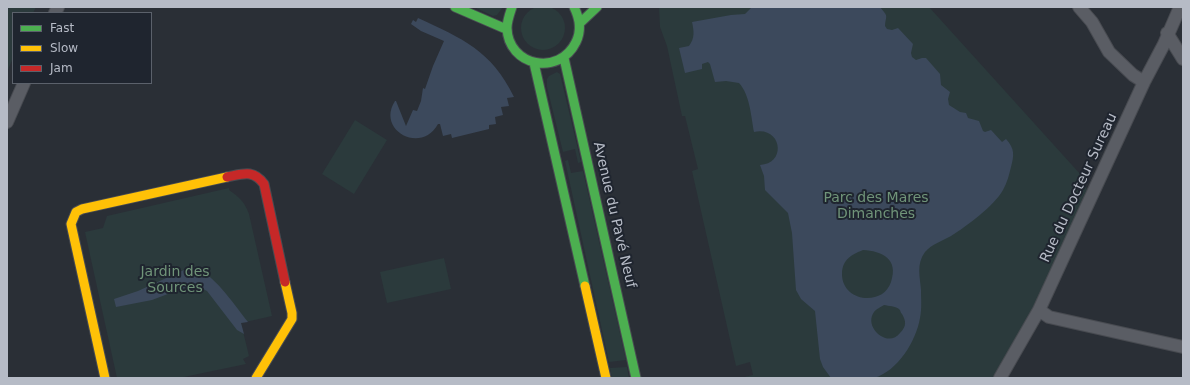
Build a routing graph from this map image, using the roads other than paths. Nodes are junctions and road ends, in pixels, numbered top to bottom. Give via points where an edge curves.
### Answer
1 (455, 7) edge
2 (512, 7) edge
3 (574, 7) edge
4 (597, 7) edge
5 (1079, 7) edge
6 (1180, 7) edge
7 (580, 23) junction
8 (506, 29) junction
9 (1168, 33) junction
10 (564, 58) junction
11 (1183, 59) edge
12 (534, 64) junction
13 (1144, 82) junction
14 (24, 84) edge
15 (7, 122) edge
16 (1039, 310) junction
17 (1183, 347) edge
18 (105, 378) edge
19 (256, 378) edge
20 (606, 378) edge
21 (636, 378) edge
22 (1000, 378) edge

1 - 8 main road
2 - 8 main road
3 - 7 main road
4 - 7 main road
5 - 13 street via 1092,22 1109,52
6 - 9 street, Rue du Docteur Sureau
7 - 10 main road via 578,40
8 - 12 main road via 511,46 517,54
9 - 11 street
9 - 13 street, Rue du Docteur Sureau
10 - 12 main road via 545,65
10 - 21 main road, Avenue du Pavé Neuf
12 - 20 main road
13 - 16 street, Rue du Docteur Sureau
14 - 15 street
16 - 17 street via 1049,317
16 - 22 street, Rue du Docteur Sureau
18 - 19 main road via 71,224 76,212 248,173 254,174 264,184 292,313 290,324

